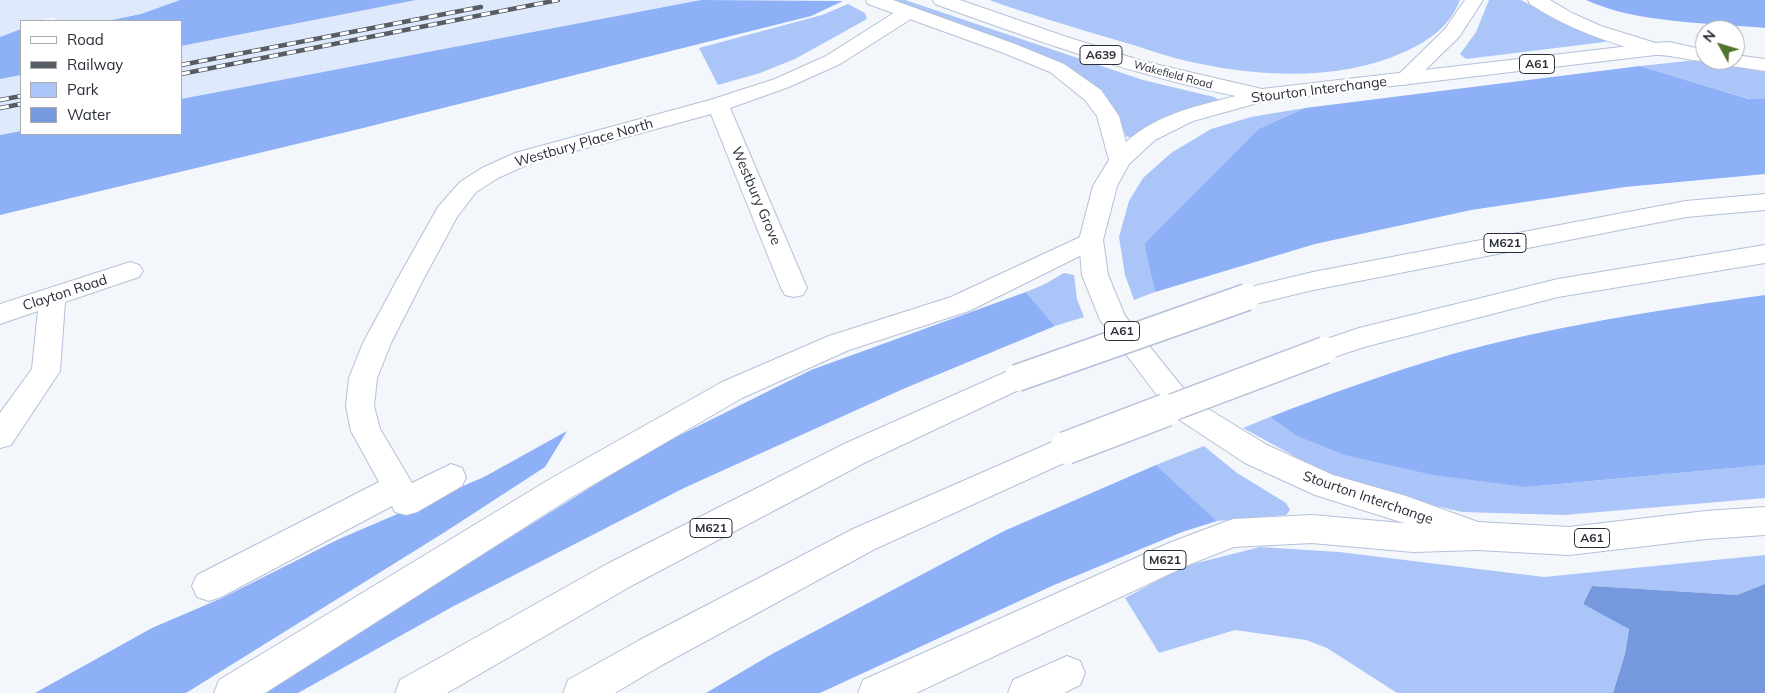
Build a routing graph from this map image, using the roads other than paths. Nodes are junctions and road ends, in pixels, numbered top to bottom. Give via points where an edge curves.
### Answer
1 (875, 0) edge
2 (942, 0) edge
3 (1474, 0) edge
4 (1537, 0) edge
5 (907, 13) junction
6 (1695, 47) edge
7 (1745, 48) edge
8 (1662, 49) junction
9 (1765, 49) edge
10 (1695, 54) edge
11 (1745, 62) edge
12 (1765, 65) edge
13 (1405, 79) junction
14 (1264, 95) junction
15 (718, 104) junction
16 (1120, 160) junction
17 (1765, 202) edge
18 (1091, 240) junction
19 (1765, 254) edge
20 (130, 271) dead end
21 (794, 288) dead end
22 (52, 298) junction
23 (0, 314) edge
24 (0, 436) edge
25 (451, 477) dead end
26 (398, 487) junction
27 (1765, 521) edge
28 (1478, 536) junction
29 (209, 586) dead end
30 (1067, 673) dead end
31 (232, 693) edge
32 (413, 693) edge
33 (581, 693) edge
34 (876, 693) edge
35 (1026, 693) edge

1 - 5 main road, A639
2 - 14 main road, Wakefield Road / A639 via 1151,71
3 - 13 main road via 1468,13 1441,47
4 - 8 main road via 1589,30
5 - 15 main road, Westbury Place North via 833,60 782,83
5 - 16 main road, A639 via 1008,48 1056,68 1074,80 1093,95 1108,116
6 - 8 main road, A61
7 - 9 main road
8 - 10 main road, Stourton Interchange / A61
8 - 13 main road, Stourton Interchange / A61
11 - 12 main road
13 - 14 main road, Stourton Interchange / A61
14 - 16 main road, Stourton Interchange / A61 via 1184,116 1147,135
15 - 21 main road, Westbury Grove
15 - 26 main road, Westbury Place North via 523,158 490,172 468,187 447,214 410,280 363,378 360,406 366,430
16 - 18 main road, Stourton Interchange / A61 via 1105,186
17 - 32 main road, M621, bridge via 1686,210 1322,279 1247,297 1016,378 855,453 619,575
18 - 28 main road, Stourton Interchange / A61 via 1095,275 1112,320 1182,407 1256,454 1326,486
18 - 31 main road via 960,304 839,343 732,390 562,488
19 - 33 main road, bridge via 1558,288 1359,338 1325,350 1066,448 864,539
20 - 22 main road, Clayton Road
22 - 23 main road, Clayton Road
22 - 24 main road via 46,371
25 - 26 main road, Westbury Place North via 406,502
26 - 29 main road
27 - 28 main road, Stourton Interchange / A61 via 1569,541
28 - 34 main road, M621 via 1413,538 1312,529 1233,533 1172,557
30 - 35 main road

